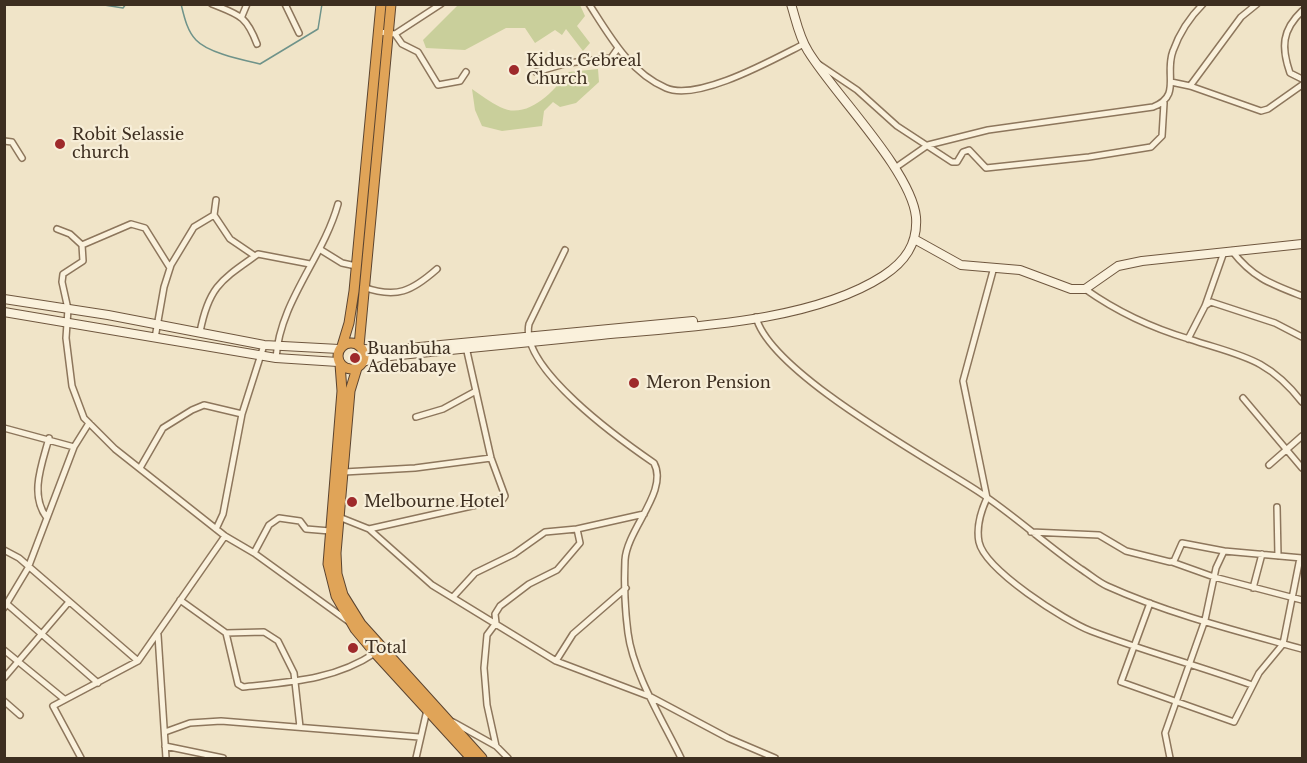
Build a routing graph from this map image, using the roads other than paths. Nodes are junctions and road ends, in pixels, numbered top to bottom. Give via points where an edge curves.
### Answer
1 (212, 4) edge
2 (247, 4) edge
3 (285, 4) edge
4 (381, 4) edge
5 (441, 4) edge
6 (589, 4) edge
7 (791, 4) edge
8 (1203, 4) edge
9 (1257, 4) edge
10 (391, 5) edge
11 (1302, 11) edge
12 (242, 16) junction
13 (299, 33) dead end
14 (387, 33) junction
15 (257, 44) dead end
16 (804, 44) junction
17 (618, 48) junction
18 (814, 60) junction
19 (466, 72) dead end
20 (536, 72) dead end
21 (1302, 79) edge
22 (1171, 82) junction
23 (1191, 86) junction
24 (1302, 86) edge
25 (1164, 103) junction
26 (4, 141) edge
27 (928, 145) junction
28 (22, 158) dead end
29 (895, 168) junction
30 (216, 200) dead end
31 (367, 200) junction
32 (338, 204) dead end
33 (214, 215) junction
34 (57, 229) dead end
35 (916, 240) junction
36 (1302, 244) edge
37 (82, 245) junction
38 (321, 250) junction
39 (566, 250) dead end
40 (1228, 252) junction
41 (255, 256) junction
42 (310, 264) junction
43 (356, 266) junction
44 (994, 267) junction
45 (170, 268) junction
46 (437, 269) dead end
47 (363, 286) junction
48 (1085, 289) junction
49 (1302, 296) edge
50 (4, 298) edge
51 (1205, 306) junction
52 (68, 309) junction
53 (4, 312) edge
54 (754, 317) junction
55 (68, 324) junction
56 (158, 325) junction
57 (200, 332) junction
58 (1302, 337) edge
59 (155, 338) junction
60 (529, 339) junction
61 (1188, 339) junction
62 (264, 345) junction
63 (277, 346) junction
64 (465, 346) junction
65 (341, 347) junction
66 (360, 348) junction
67 (261, 356) junction
68 (276, 358) junction
69 (339, 363) junction
70 (360, 365) junction
71 (476, 391) junction
72 (1243, 398) dead end
73 (1302, 402) edge
74 (242, 414) junction
75 (416, 417) dead end
76 (89, 423) junction
77 (4, 428) edge
78 (1302, 436) edge
79 (49, 438) junction
80 (74, 447) junction
81 (1288, 448) junction
82 (491, 458) junction
83 (1269, 465) dead end
84 (141, 468) junction
85 (1302, 468) edge
86 (344, 472) junction
87 (987, 498) junction
88 (1277, 507) dead end
89 (644, 514) junction
90 (335, 516) junction
91 (47, 518) junction
92 (216, 529) junction
93 (369, 529) junction
94 (577, 529) junction
95 (330, 531) junction
96 (1031, 532) junction
97 (225, 536) junction
98 (4, 550) edge
99 (1224, 551) junction
100 (254, 553) junction
101 (1262, 554) junction
102 (1278, 556) junction
103 (1301, 558) edge
104 (1172, 562) junction
105 (28, 568) junction
106 (1214, 577) junction
107 (626, 588) junction
108 (1254, 588) junction
109 (453, 597) junction
110 (1293, 598) junction
111 (180, 600) junction
112 (1302, 600) edge
113 (68, 603) junction
114 (1150, 603) junction
115 (6, 606) edge
116 (1205, 620) junction
117 (496, 622) junction
118 (356, 624) junction
119 (42, 633) junction
120 (226, 633) junction
121 (158, 635) junction
122 (1282, 644) junction
123 (1135, 645) junction
124 (4, 650) edge
125 (1302, 650) edge
126 (375, 653) junction
127 (18, 661) junction
128 (138, 661) junction
129 (556, 661) junction
130 (1190, 662) junction
131 (4, 678) edge
132 (295, 681) junction
133 (98, 683) junction
134 (1252, 685) junction
135 (651, 697) junction
136 (64, 699) junction
137 (4, 701) edge
138 (1176, 702) junction
139 (428, 705) junction
140 (20, 715) dead end
141 (446, 719) junction
142 (300, 727) junction
143 (165, 732) junction
144 (419, 737) junction
145 (165, 746) junction
146 (496, 746) junction
147 (81, 759) edge
148 (166, 759) edge
149 (223, 759) edge
150 (416, 759) edge
151 (471, 759) edge
152 (482, 759) edge
153 (508, 759) edge
154 (681, 759) edge
155 (776, 759) edge
156 (1170, 759) edge

1 - 12 street
2 - 12 street
3 - 13 street
4 - 14 highway
5 - 14 street
6 - 17 street
7 - 16 street
8 - 22 street via 1172,53
9 - 23 street via 1241,16
10 - 14 highway
11 - 21 street via 1286,31 1283,42 1290,73
12 - 15 street
14 - 19 street via 418,52 438,85 460,81
14 - 31 highway
16 - 17 street via 719,84 683,90 668,89 652,80
16 - 18 street
17 - 20 street via 611,57
18 - 27 street via 857,90 897,126
18 - 29 street
22 - 23 street
22 - 25 street
23 - 24 street via 1261,111
25 - 27 street via 988,130
25 - 27 street via 1162,136 1151,147 986,168 972,151 963,152 954,163
26 - 28 street via 12,142
27 - 29 street
29 - 35 street via 911,198
30 - 33 street
31 - 43 highway
31 - 47 highway
32 - 38 street
33 - 41 street via 230,239
33 - 45 street via 194,227
34 - 37 street
35 - 44 street via 961,265
35 - 54 street via 895,267 865,285 822,303
36 - 40 street
37 - 45 street via 138,224 145,228
37 - 52 street via 83,261 63,274
38 - 42 street
38 - 43 street via 342,263
39 - 60 street via 529,324
40 - 48 street via 1118,266
40 - 49 street via 1261,279
40 - 51 street
41 - 42 street via 263,253
41 - 57 street via 223,278 212,295
42 - 63 street via 281,328
43 - 65 highway via 349,323
44 - 48 street via 1020,270 1071,289
44 - 87 street via 963,381
45 - 56 street
46 - 47 street via 416,288 401,292
47 - 66 highway
48 - 61 street via 1106,304
50 - 52 street
51 - 58 street via 1211,302 1275,323
51 - 61 street
52 - 55 street
52 - 56 street
53 - 55 street
54 - 60 street
54 - 87 street via 761,332 795,368 894,442
55 - 59 street
55 - 76 street via 72,386 80,412
56 - 57 street
56 - 59 street
57 - 62 street
59 - 67 street
60 - 64 street
60 - 89 street via 560,385 585,412 654,463 657,483
61 - 73 street via 1262,364 1279,375
62 - 63 street
62 - 67 street
63 - 65 street
63 - 68 street
64 - 66 street
64 - 70 street via 380,357
64 - 71 street
65 - 66 highway via 351,343
65 - 69 highway
66 - 70 highway
67 - 68 street
67 - 74 street
68 - 69 street
69 - 70 highway via 348,370
69 - 90 highway via 342,391
70 - 86 highway via 350,391
71 - 75 street via 443,409
71 - 82 street
72 - 81 street
74 - 84 street via 204,405 192,410 163,428
74 - 92 street via 223,514
76 - 80 street
76 - 84 street
77 - 79 street
78 - 81 street
79 - 80 street
79 - 91 street via 38,486 38,504
80 - 91 street
81 - 83 street
81 - 85 street
82 - 86 street
82 - 93 street via 505,492 503,499
84 - 92 street
86 - 90 highway
87 - 96 street
87 - 123 street via 979,543 986,556 1013,583 1089,630
88 - 102 street
89 - 94 street
89 - 107 street via 629,540
90 - 93 street
90 - 95 highway
90 - 118 highway via 337,574
91 - 105 street
92 - 97 street
93 - 109 street via 432,585
94 - 109 street via 545,531 513,554 475,573
94 - 117 street via 580,543 557,570 529,584 500,606
95 - 100 street via 306,529 300,521 279,518 269,525
95 - 118 highway via 329,576 336,597
96 - 104 street via 1099,536 1126,551
96 - 114 street via 1105,585
97 - 100 street
97 - 111 street
98 - 105 street
99 - 101 street
99 - 104 street via 1182,543
99 - 106 street
100 - 118 street
101 - 102 street
101 - 108 street
102 - 103 street
103 - 110 street
104 - 106 street
105 - 113 street
105 - 115 street
106 - 108 street
106 - 116 street
107 - 129 street via 573,634
107 - 135 street via 628,634
108 - 110 street
109 - 117 street
110 - 112 street
110 - 122 street
111 - 120 street
111 - 121 street
113 - 119 street
113 - 128 street
114 - 116 street
114 - 123 street
115 - 119 street
116 - 122 street
116 - 130 street
117 - 129 street
117 - 146 street via 487,635 484,668
118 - 126 highway
118 - 139 highway
119 - 127 street
119 - 133 street
120 - 132 street via 264,632 273,636 292,664
120 - 132 street via 240,687
121 - 128 street
121 - 143 street
122 - 125 street
122 - 134 street
123 - 130 street
123 - 138 street via 1121,682
124 - 127 street
126 - 132 street via 347,669
126 - 139 highway
127 - 131 street
127 - 136 street
128 - 133 street
129 - 135 street
130 - 134 street
130 - 138 street
132 - 142 street
133 - 136 street
134 - 138 street via 1234,722
135 - 154 street
135 - 155 street
136 - 147 street via 53,709
137 - 140 street
138 - 156 street via 1165,733
139 - 141 highway
139 - 144 street
139 - 151 highway
141 - 146 street
141 - 152 highway
142 - 143 street via 201,721
142 - 144 street
143 - 145 street
144 - 150 street
145 - 148 street
145 - 149 street
146 - 153 street

